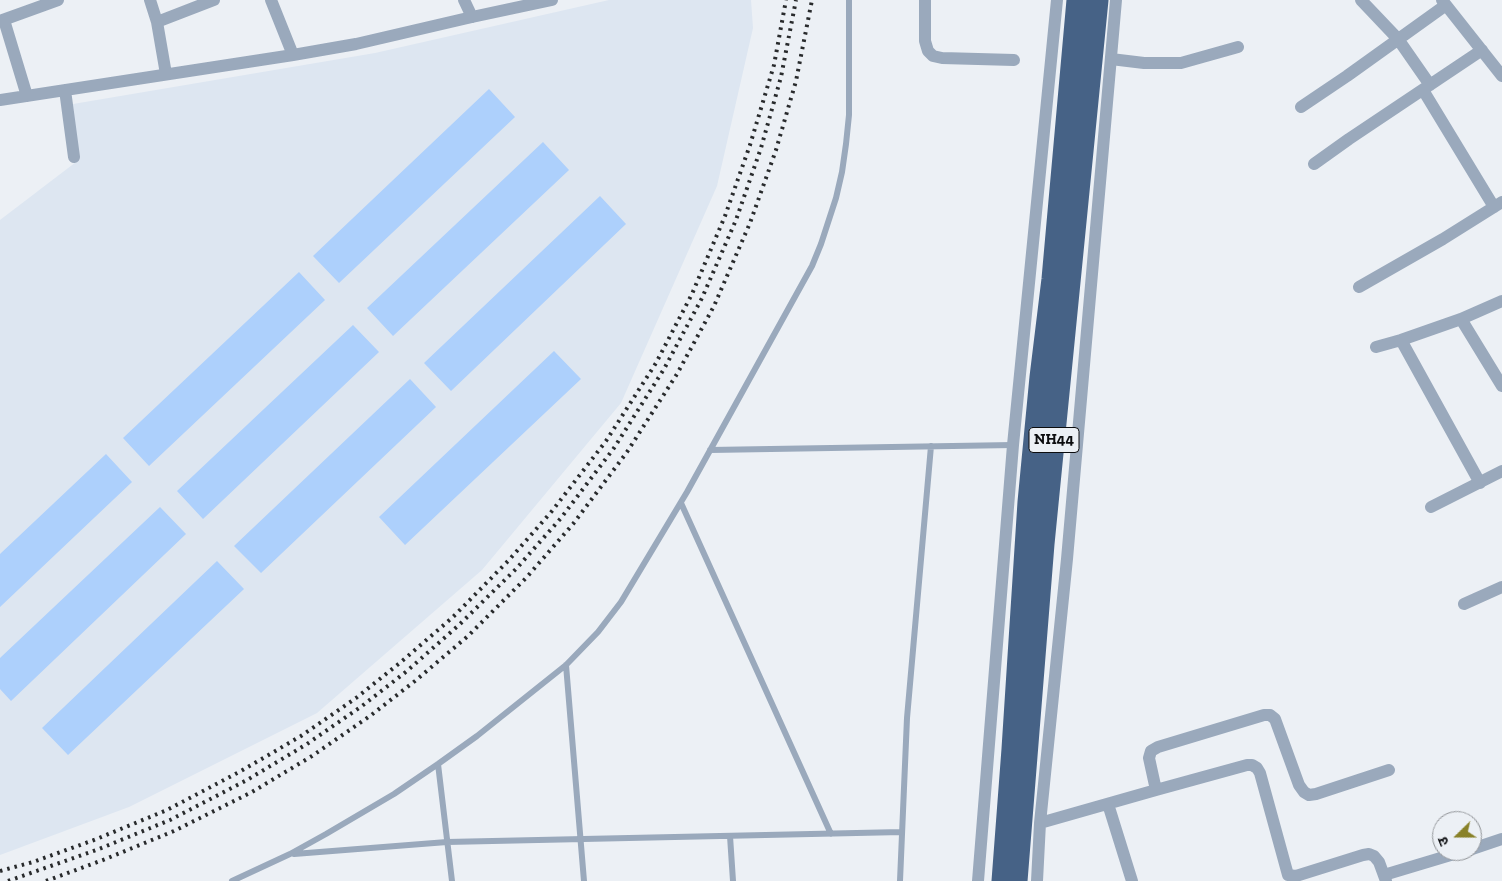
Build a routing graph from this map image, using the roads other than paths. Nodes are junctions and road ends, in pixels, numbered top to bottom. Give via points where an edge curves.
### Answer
1 (58, 0) edge
2 (150, 0) edge
3 (214, 0) edge
4 (271, 0) edge
5 (464, 0) edge
6 (552, 0) edge
7 (849, 0) edge
8 (924, 0) edge
9 (1058, 0) edge
10 (1077, 0) edge
11 (1098, 0) edge
12 (1116, 0) edge
13 (1361, 0) edge
14 (1444, 2) edge
15 (472, 17) junction
16 (2, 21) edge
17 (157, 22) junction
18 (1398, 39) junction
19 (1238, 48) dead end
20 (1482, 50) junction
21 (293, 55) junction
22 (1014, 60) dead end
23 (1111, 60) junction
24 (166, 74) junction
25 (1502, 76) edge
26 (1426, 87) junction
27 (65, 90) junction
28 (27, 96) junction
29 (0, 100) edge
30 (1301, 107) dead end
31 (74, 156) dead end
32 (1314, 164) dead end
33 (1498, 204) edge
34 (1359, 287) dead end
35 (1502, 301) edge
36 (1461, 318) junction
37 (1401, 340) junction
38 (1376, 347) dead end
39 (1502, 386) edge
40 (1013, 444) junction
41 (931, 446) junction
42 (710, 450) junction
43 (1502, 472) edge
44 (1480, 483) junction
45 (681, 502) junction
46 (1431, 507) dead end
47 (1502, 587) edge
48 (1464, 604) dead end
49 (566, 665) junction
50 (438, 764) junction
51 (1389, 770) dead end
52 (1156, 790) junction
53 (1108, 804) junction
54 (1040, 824) junction
55 (902, 832) junction
56 (831, 834) junction
57 (730, 836) junction
58 (580, 839) junction
59 (1502, 840) edge
60 (447, 842) junction
61 (1482, 846) edge
62 (290, 854) junction
63 (1435, 861) edge
64 (1385, 878) edge
65 (232, 881) edge
66 (452, 881) edge
67 (584, 881) edge
68 (733, 881) edge
69 (900, 881) edge
70 (978, 881) edge
71 (1002, 881) edge
72 (1017, 881) edge
73 (1037, 881) edge
74 (1132, 881) edge

1 - 16 street
2 - 17 street
3 - 17 street
4 - 21 street
5 - 15 street
6 - 15 street
7 - 42 lane via 849,115 836,198 812,266
8 - 22 street via 925,41 933,56
9 - 40 street
10 - 71 highway, NH44 via 1028,502
11 - 72 highway, NH44 via 1044,544
12 - 23 street
13 - 18 street
14 - 18 street
14 - 20 street
15 - 21 street
16 - 28 street
17 - 24 street
18 - 26 street
18 - 30 street
19 - 23 street via 1181,63
20 - 25 street
20 - 26 street
21 - 24 street
23 - 54 street
24 - 27 street
26 - 32 street
26 - 33 street
27 - 28 street
27 - 31 street
28 - 29 street
33 - 34 street
35 - 36 street
36 - 37 street
36 - 39 street
37 - 38 street
37 - 44 street
40 - 41 lane
40 - 70 street
41 - 42 lane
41 - 55 lane via 906,718
42 - 45 lane
43 - 44 street
44 - 46 street
45 - 49 lane via 621,602
45 - 56 lane
47 - 48 street
49 - 50 lane
49 - 58 lane
50 - 60 lane
50 - 62 lane via 359,816
51 - 52 street via 1309,795 1298,785 1275,719 1264,715 1151,751 1149,758
52 - 53 street
52 - 64 street via 1252,765 1260,773 1288,875 1296,876 1369,854 1379,862
53 - 54 street
53 - 74 street
54 - 73 street
55 - 56 lane
55 - 69 lane
56 - 57 lane
57 - 58 lane
57 - 68 lane
58 - 60 lane
58 - 67 lane
59 - 61 street
60 - 62 lane
60 - 66 lane
62 - 65 lane
63 - 64 street

